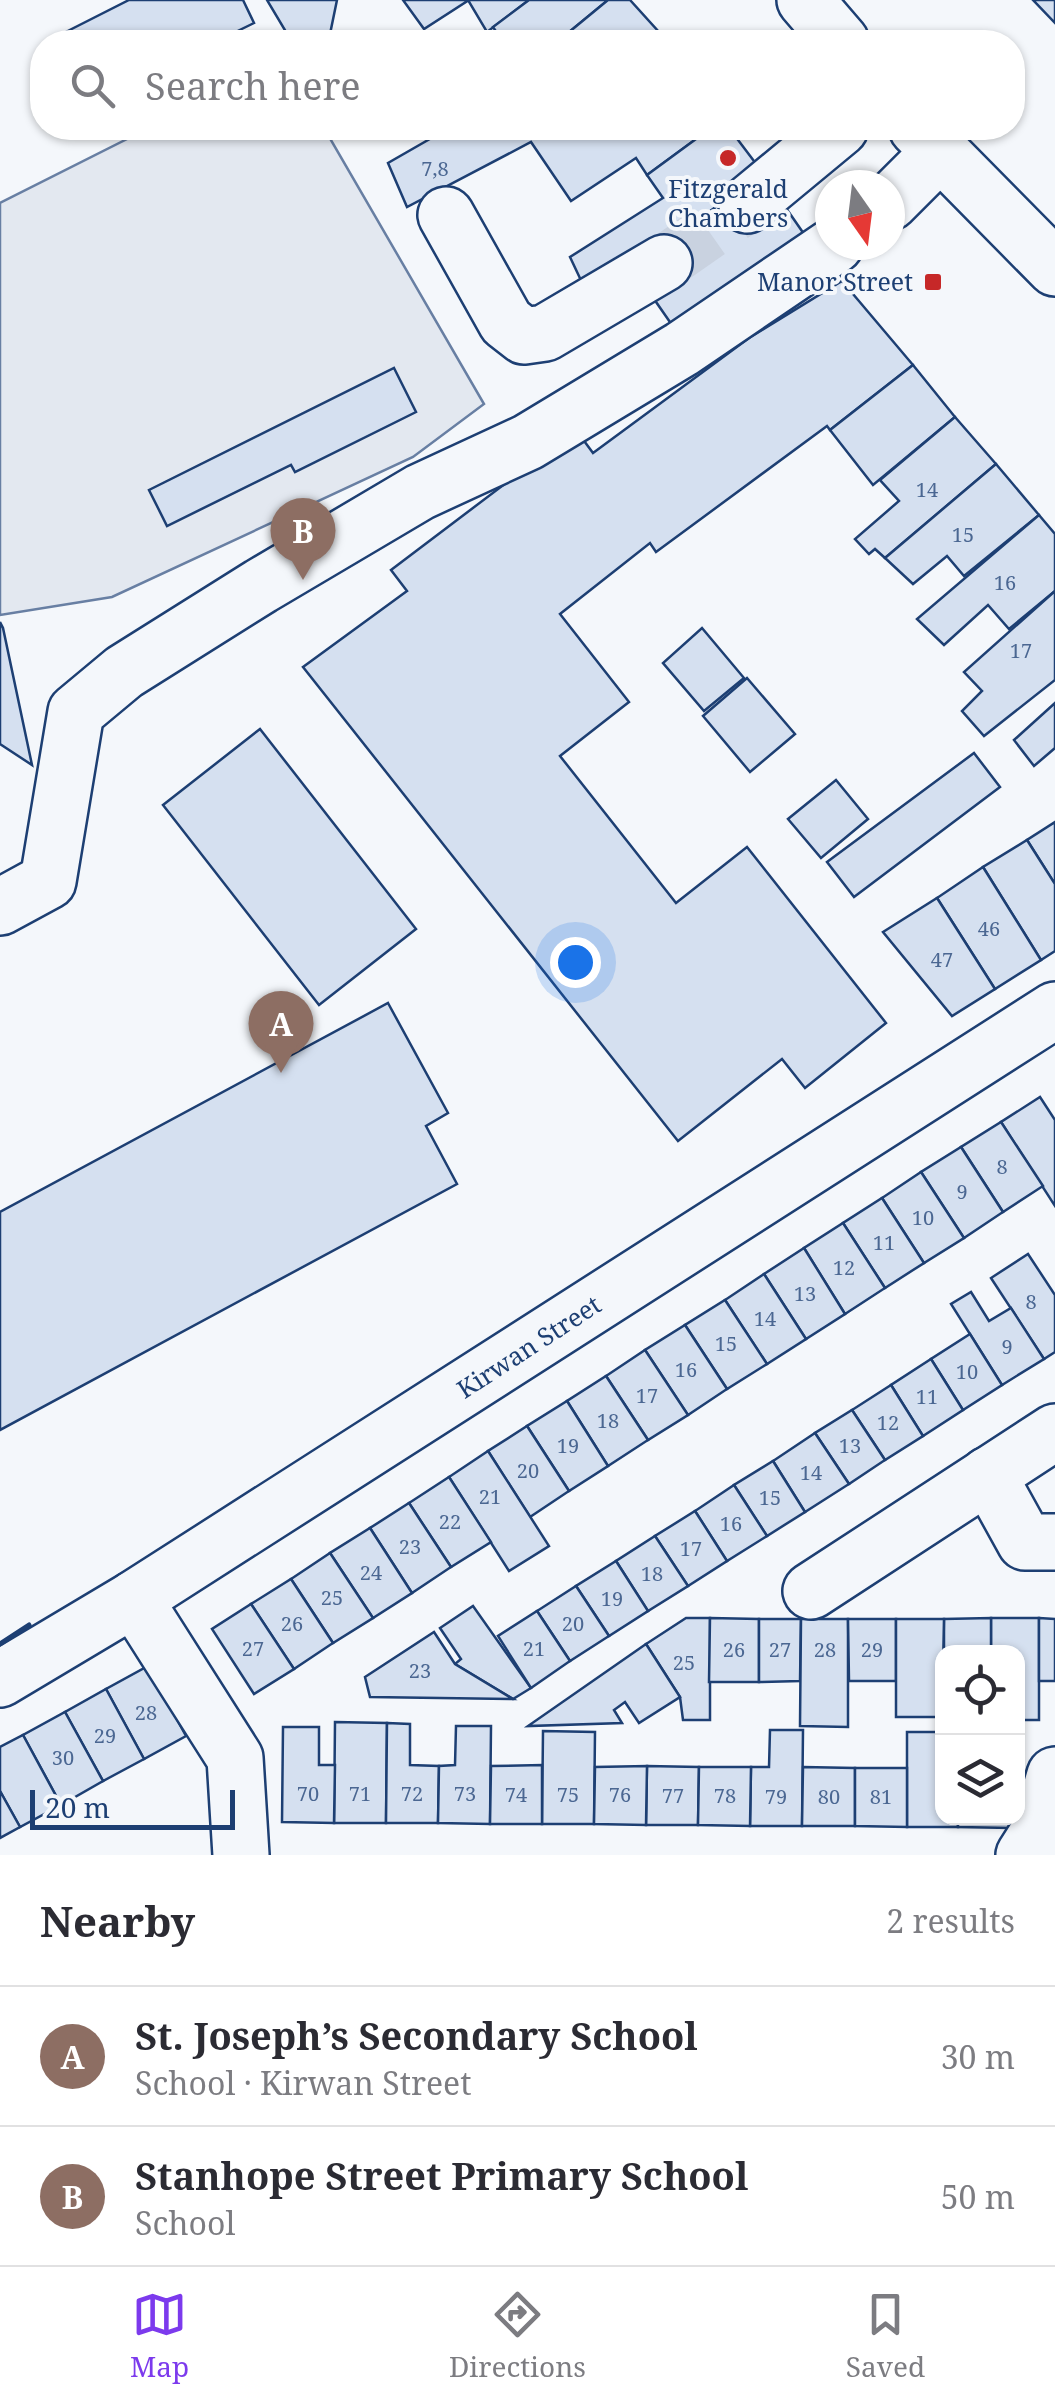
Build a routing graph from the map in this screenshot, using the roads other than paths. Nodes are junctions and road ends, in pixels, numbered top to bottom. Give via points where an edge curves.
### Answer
1 (805, 0) edge
2 (831, 30) edge
3 (826, 140) edge
4 (929, 140) edge
5 (905, 178) edge
6 (748, 205) tunnel mouth
7 (446, 214) dead end
8 (815, 259) edge
9 (664, 263) tunnel mouth
10 (1055, 268) edge
11 (0, 907) edge
12 (1047, 1034) edge
13 (1055, 1432) edge
14 (988, 1475) junction
15 (1055, 1542) edge
16 (811, 1591) dead end
17 (134, 1599) junction
18 (0, 1680) edge
19 (1055, 1775) edge
20 (242, 1855) edge
21 (1024, 1855) edge

1 - 2 street
3 - 6 street
4 - 5 street
4 - 10 street
7 - 9 street via 506,322 524,336 544,333
8 - 11 street via 543,433 420,492 124,672 76,712 48,880
12 - 17 street, Kirwan Street
13 - 14 street
14 - 15 street via 1026,1542
14 - 16 street
17 - 18 street, Kirwan Street
17 - 20 street via 235,1758
19 - 21 street via 1038,1833

